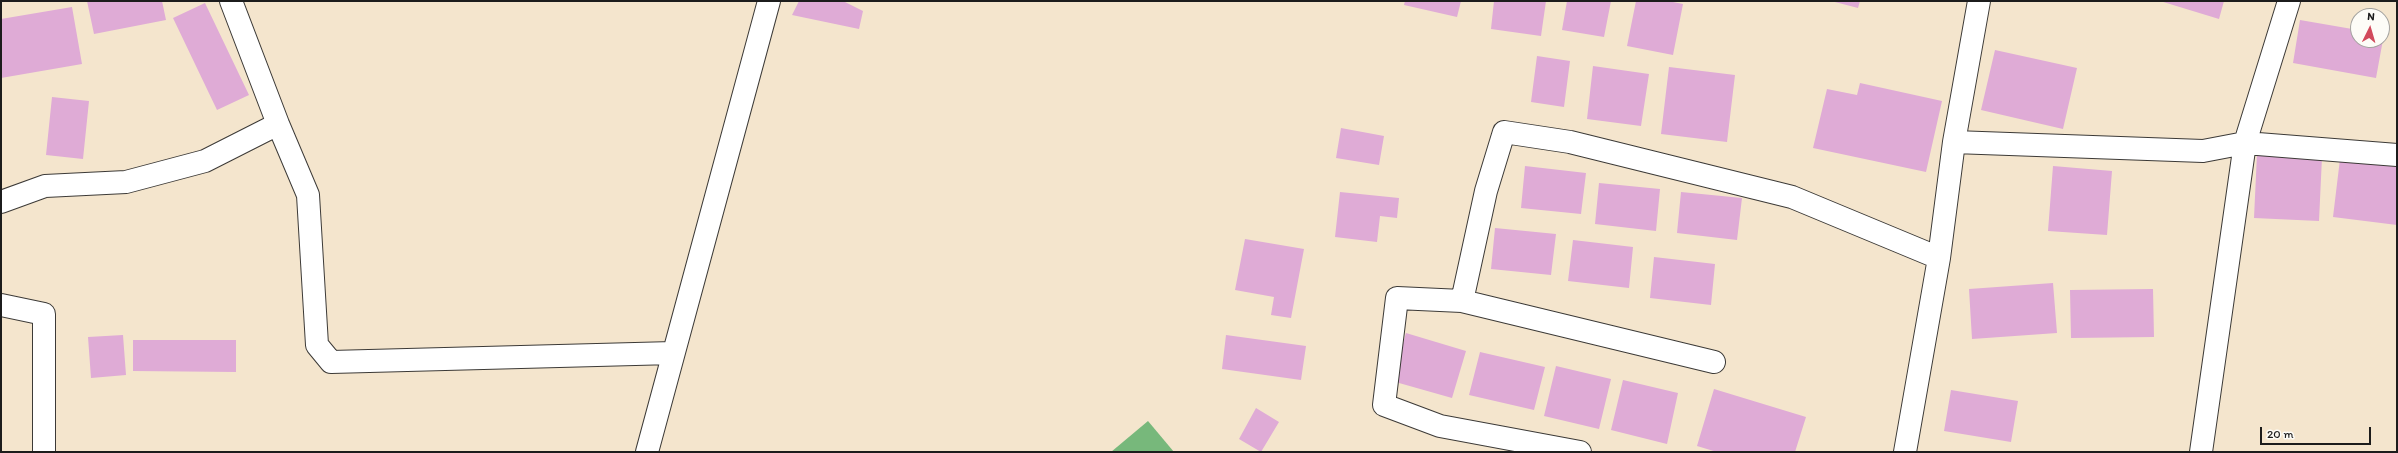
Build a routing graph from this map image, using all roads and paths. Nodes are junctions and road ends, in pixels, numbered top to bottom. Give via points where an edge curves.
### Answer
1 (231, 1) edge
2 (769, 1) edge
3 (1979, 1) edge
4 (2289, 1) edge
5 (278, 124) junction
6 (1954, 142) junction
7 (2245, 143) junction
8 (2397, 155) edge
9 (1, 202) edge
10 (1939, 258) junction
11 (1462, 301) junction
12 (1, 305) edge
13 (673, 353) junction
14 (1714, 362) dead end
15 (44, 452) edge
16 (647, 452) edge
17 (1580, 452) edge
18 (1905, 452) edge
19 (2202, 452) edge

1 - 5 street
2 - 13 street
3 - 6 street
4 - 7 street
5 - 9 street via 205,161 126,182 45,186
5 - 13 street via 308,195 317,345 331,362
6 - 7 street via 2202,151
6 - 10 street
7 - 8 street
7 - 19 street
10 - 11 street via 1792,197 1570,142 1504,132 1486,191
10 - 18 street
11 - 14 street
11 - 17 street via 1397,298 1384,405 1440,426
12 - 15 street via 44,314
13 - 16 street

